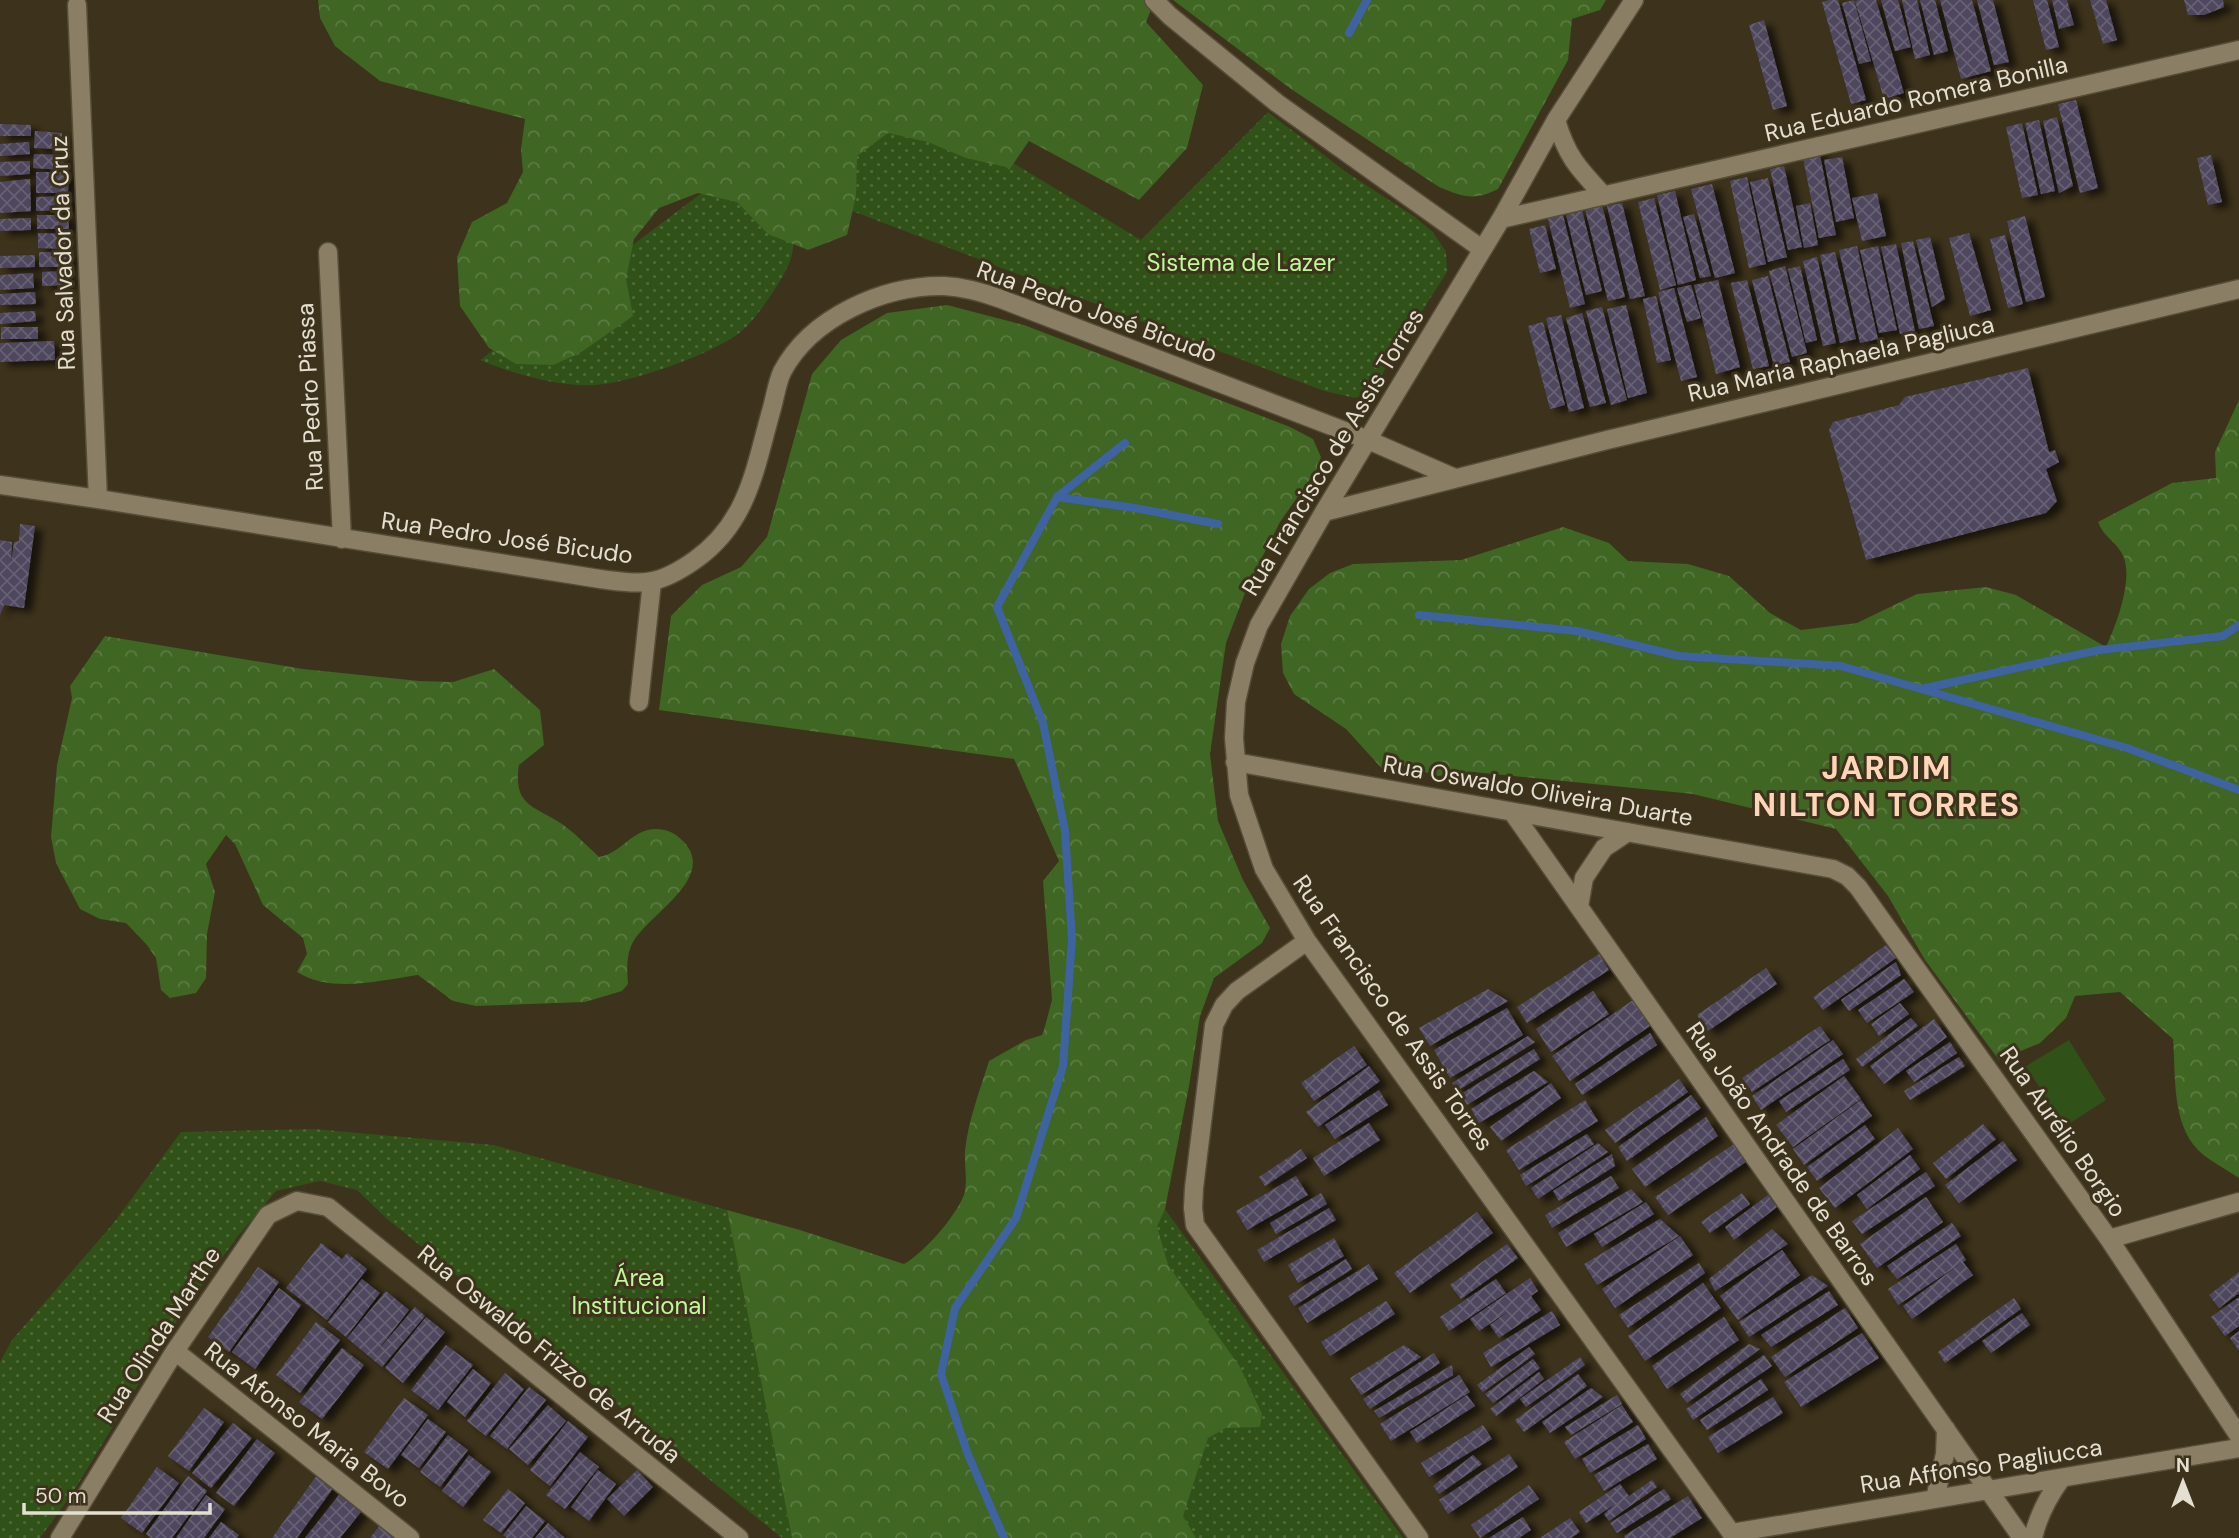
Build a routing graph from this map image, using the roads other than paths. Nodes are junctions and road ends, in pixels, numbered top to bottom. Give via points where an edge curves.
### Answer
1 (1154, 0) edge
2 (1634, 0) edge
3 (77, 5) dead end
4 (2239, 50) edge
5 (1556, 120) junction
6 (1604, 196) junction
7 (1500, 219) junction
8 (1482, 249) junction
9 (328, 252) dead end
10 (2239, 289) edge
11 (1368, 440) junction
12 (1454, 478) junction
13 (0, 485) edge
14 (99, 499) junction
15 (1324, 512) junction
16 (342, 539) junction
17 (652, 582) junction
18 (639, 702) dead end
19 (1235, 762) junction
20 (1513, 813) junction
21 (1628, 832) junction
22 (1833, 869) joint
23 (1579, 906) junction
24 (1307, 941) junction
25 (2239, 1202) edge
26 (328, 1207) joint
27 (2109, 1239) junction
28 (174, 1351) junction
29 (1946, 1429) junction
30 (2239, 1436) edge
31 (2239, 1448) edge
32 (2061, 1479) junction
33 (1989, 1491) junction
34 (1935, 1499) junction
35 (1733, 1536) edge
36 (62, 1537) edge
37 (410, 1538) edge
38 (739, 1538) edge
39 (1419, 1538) edge
40 (2022, 1538) edge
41 (2033, 1538) edge

1 - 8 street via 1277,103
2 - 5 street, Rua Francisco de Assis Torres
3 - 14 street, Rua Salvador da Cruz
4 - 6 street, Rua Eduardo Romera Bonilla
5 - 6 street via 1563,145
5 - 7 street, Rua Francisco de Assis Torres
6 - 7 street, Rua Eduardo Romera Bonilla
7 - 8 street, Rua Francisco de Assis Torres
8 - 11 street, Rua Francisco de Assis Torres
9 - 16 street, Rua Pedro Piassa
10 - 12 street, Rua Maria Raphaela Pagliuca
11 - 12 street
11 - 15 street, Rua Francisco de Assis Torres
11 - 17 street, Rua Pedro José Bicudo via 973,289 908,289 852,309 825,324 801,346 782,373 746,497 732,525 714,547
12 - 15 street, Rua Maria Raphaela Pagliuca
13 - 14 street, Rua Pedro José Bicudo
14 - 16 street, Rua Pedro José Bicudo
15 - 19 street, Rua Francisco de Assis Torres via 1259,625 1245,663 1236,702
16 - 17 street, Rua Pedro José Bicudo via 600,579
17 - 18 street
19 - 20 street, Rua Oswaldo Oliveira Duarte
19 - 24 street, Rua Francisco de Assis Torres via 1239,795 1264,869
20 - 21 street, Rua Oswaldo Oliveira Duarte
20 - 23 street, Rua João Andrade de Barros
21 - 22 street, Rua Oswaldo Oliveira Duarte
21 - 23 street via 1604,848 1584,878
22 - 27 street, Rua Aurélio Borgio via 1858,887
23 - 29 street, Rua João Andrade de Barros
24 - 35 street, Rua Francisco de Assis Torres
24 - 39 street via 1237,991 1214,1025 1194,1188 1195,1226
25 - 27 street
26 - 28 street, Rua Olinda Marthe via 298,1201 268,1215
26 - 38 street, Rua Oswaldo Frizzo de Arruda
27 - 30 street, Rua Aurélio Borgio
28 - 36 street, Rua Olinda Marthe
28 - 37 street, Rua Afonso Maria Bovo
29 - 33 street, Rua João Andrade de Barros
29 - 34 street
31 - 32 street, Rua Affonso Pagliucca
32 - 33 street, Rua Affonso Pagliucca
32 - 41 street
33 - 34 street, Rua Affonso Pagliucca
33 - 40 street, Rua João Andrade de Barros
34 - 35 street, Rua Affonso Pagliucca

